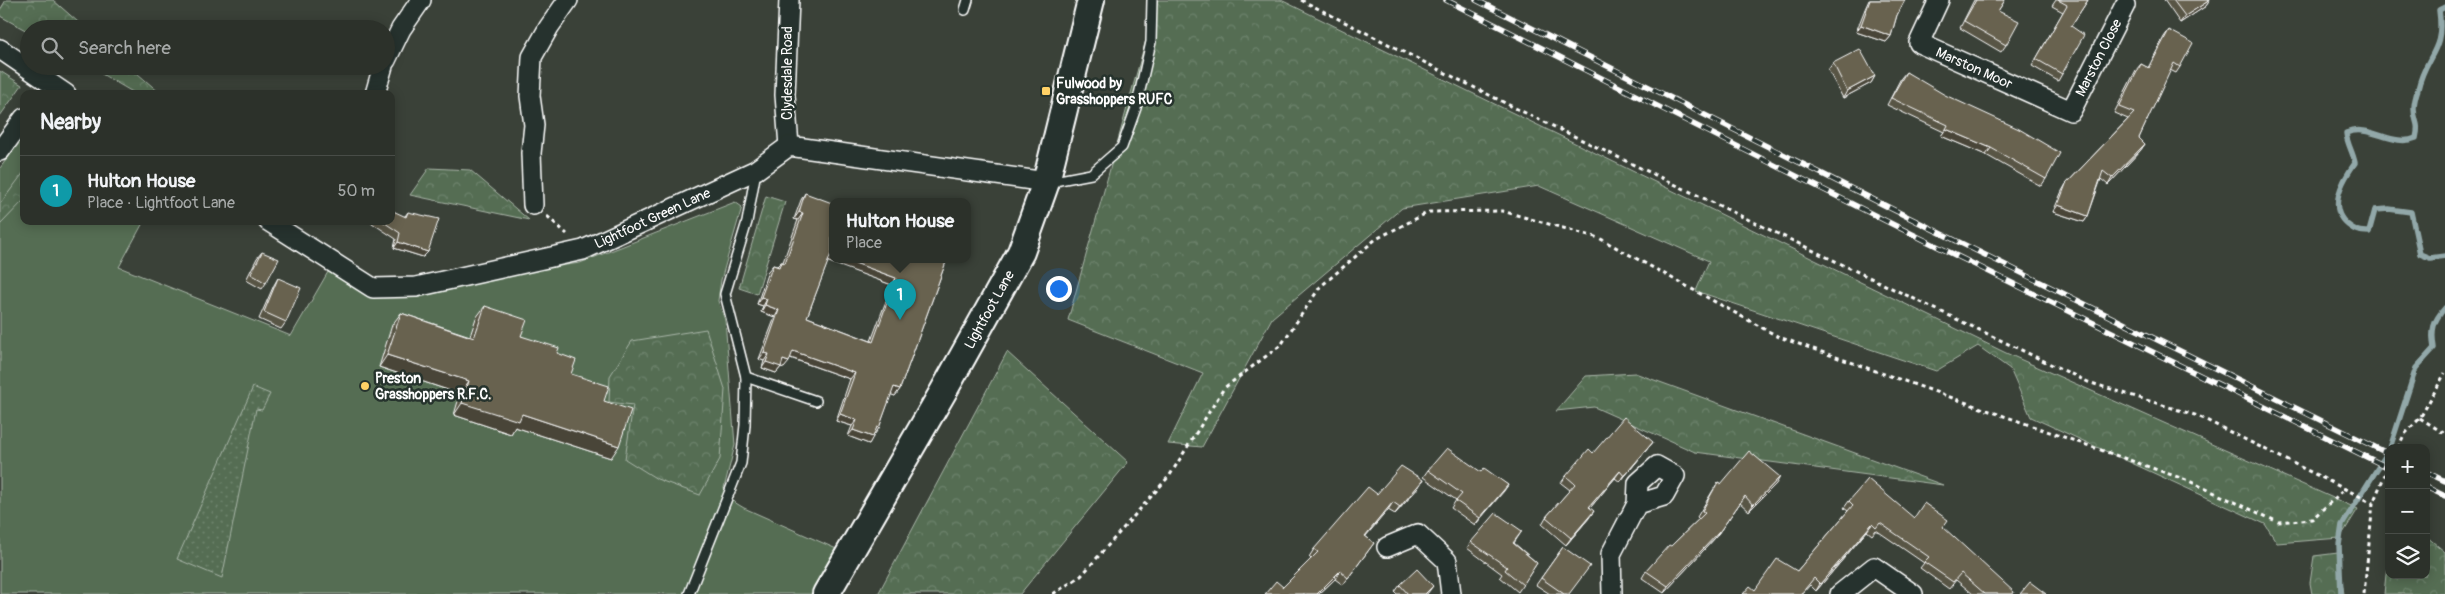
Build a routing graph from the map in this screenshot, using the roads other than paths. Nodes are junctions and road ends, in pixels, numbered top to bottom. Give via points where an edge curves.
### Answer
1 (421, 0) edge
2 (568, 0) edge
3 (789, 0) edge
4 (968, 0) edge
5 (1091, 0) edge
6 (1152, 0) edge
7 (1939, 0) edge
8 (2125, 5) dead end
9 (965, 10) dead end
10 (395, 41) edge
11 (0, 49) edge
12 (20, 66) edge
13 (31, 75) edge
14 (380, 75) edge
15 (46, 88) edge
16 (376, 90) edge
17 (2071, 111) joint
18 (20, 124) edge
19 (789, 146) junction
20 (0, 151) edge
21 (756, 170) junction
22 (1046, 182) junction
23 (533, 205) road end
24 (274, 225) edge
25 (746, 376) junction
26 (816, 401) dead end
27 (1637, 504) dead end
28 (1387, 547) dead end
29 (689, 594) edge
30 (826, 594) edge
31 (1451, 594) edge
32 (1612, 594) edge
33 (1840, 594) edge
34 (1913, 594) edge

1 - 10 street
2 - 23 street via 532,57
3 - 19 street, Clydesdale Road via 785,95
4 - 9 lane
5 - 22 main road, Lightfoot Lane
6 - 22 lane via 1151,42 1136,108 1122,147 1091,174
7 - 17 street, Marston Moor via 1919,43
8 - 17 street, Marston Close
11 - 12 street
13 - 15 street
14 - 16 street
18 - 20 street
19 - 21 street, Lightfoot Green Lane
19 - 22 street
21 - 24 street, Lightfoot Green Lane via 583,250 416,286 373,288
21 - 25 lane via 747,222 725,294
22 - 30 main road, Lightfoot Lane via 1021,252
25 - 26 lane
25 - 29 lane via 746,425 740,463
27 - 32 street via 1611,554
28 - 31 street via 1418,534 1447,561
33 - 34 street via 1874,567

